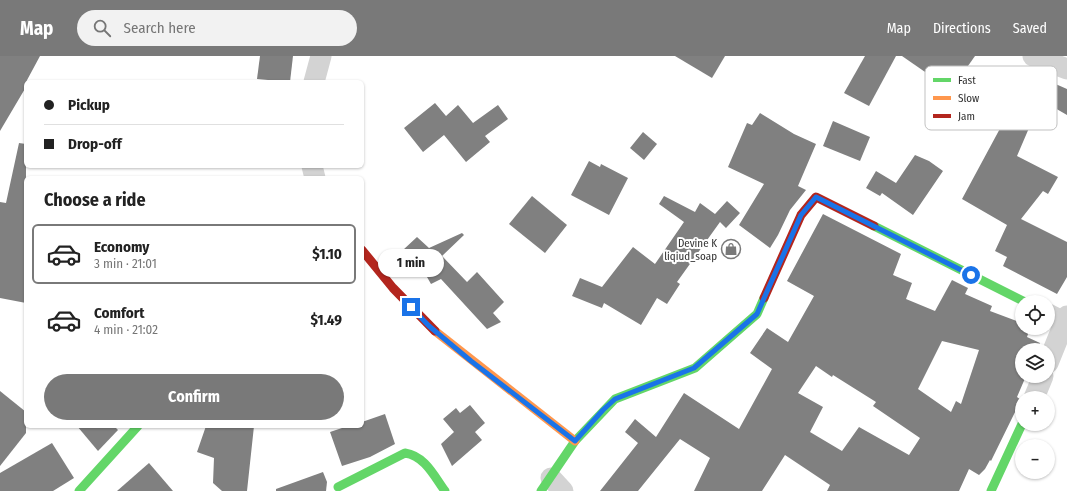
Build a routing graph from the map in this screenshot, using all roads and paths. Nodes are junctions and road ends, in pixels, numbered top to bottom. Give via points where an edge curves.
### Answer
1 (321, 56) edge
2 (1033, 56) edge
3 (1067, 69) edge
4 (315, 80) edge
5 (364, 253) edge
6 (1015, 297) edge
7 (1060, 317) edge
8 (1053, 343) edge
9 (136, 428) edge
10 (1019, 431) edge
11 (575, 441) junction
12 (338, 487) dead end
13 (552, 487) edge
14 (79, 491) edge
15 (445, 491) edge
16 (991, 491) edge

1 - 4 street
2 - 3 street
5 - 11 street via 392,288 429,326
6 - 11 street via 816,197 801,215 757,314 694,368 615,399
7 - 8 street
9 - 14 street
10 - 16 street
11 - 13 street
12 - 15 street via 405,453 412,453 419,457

